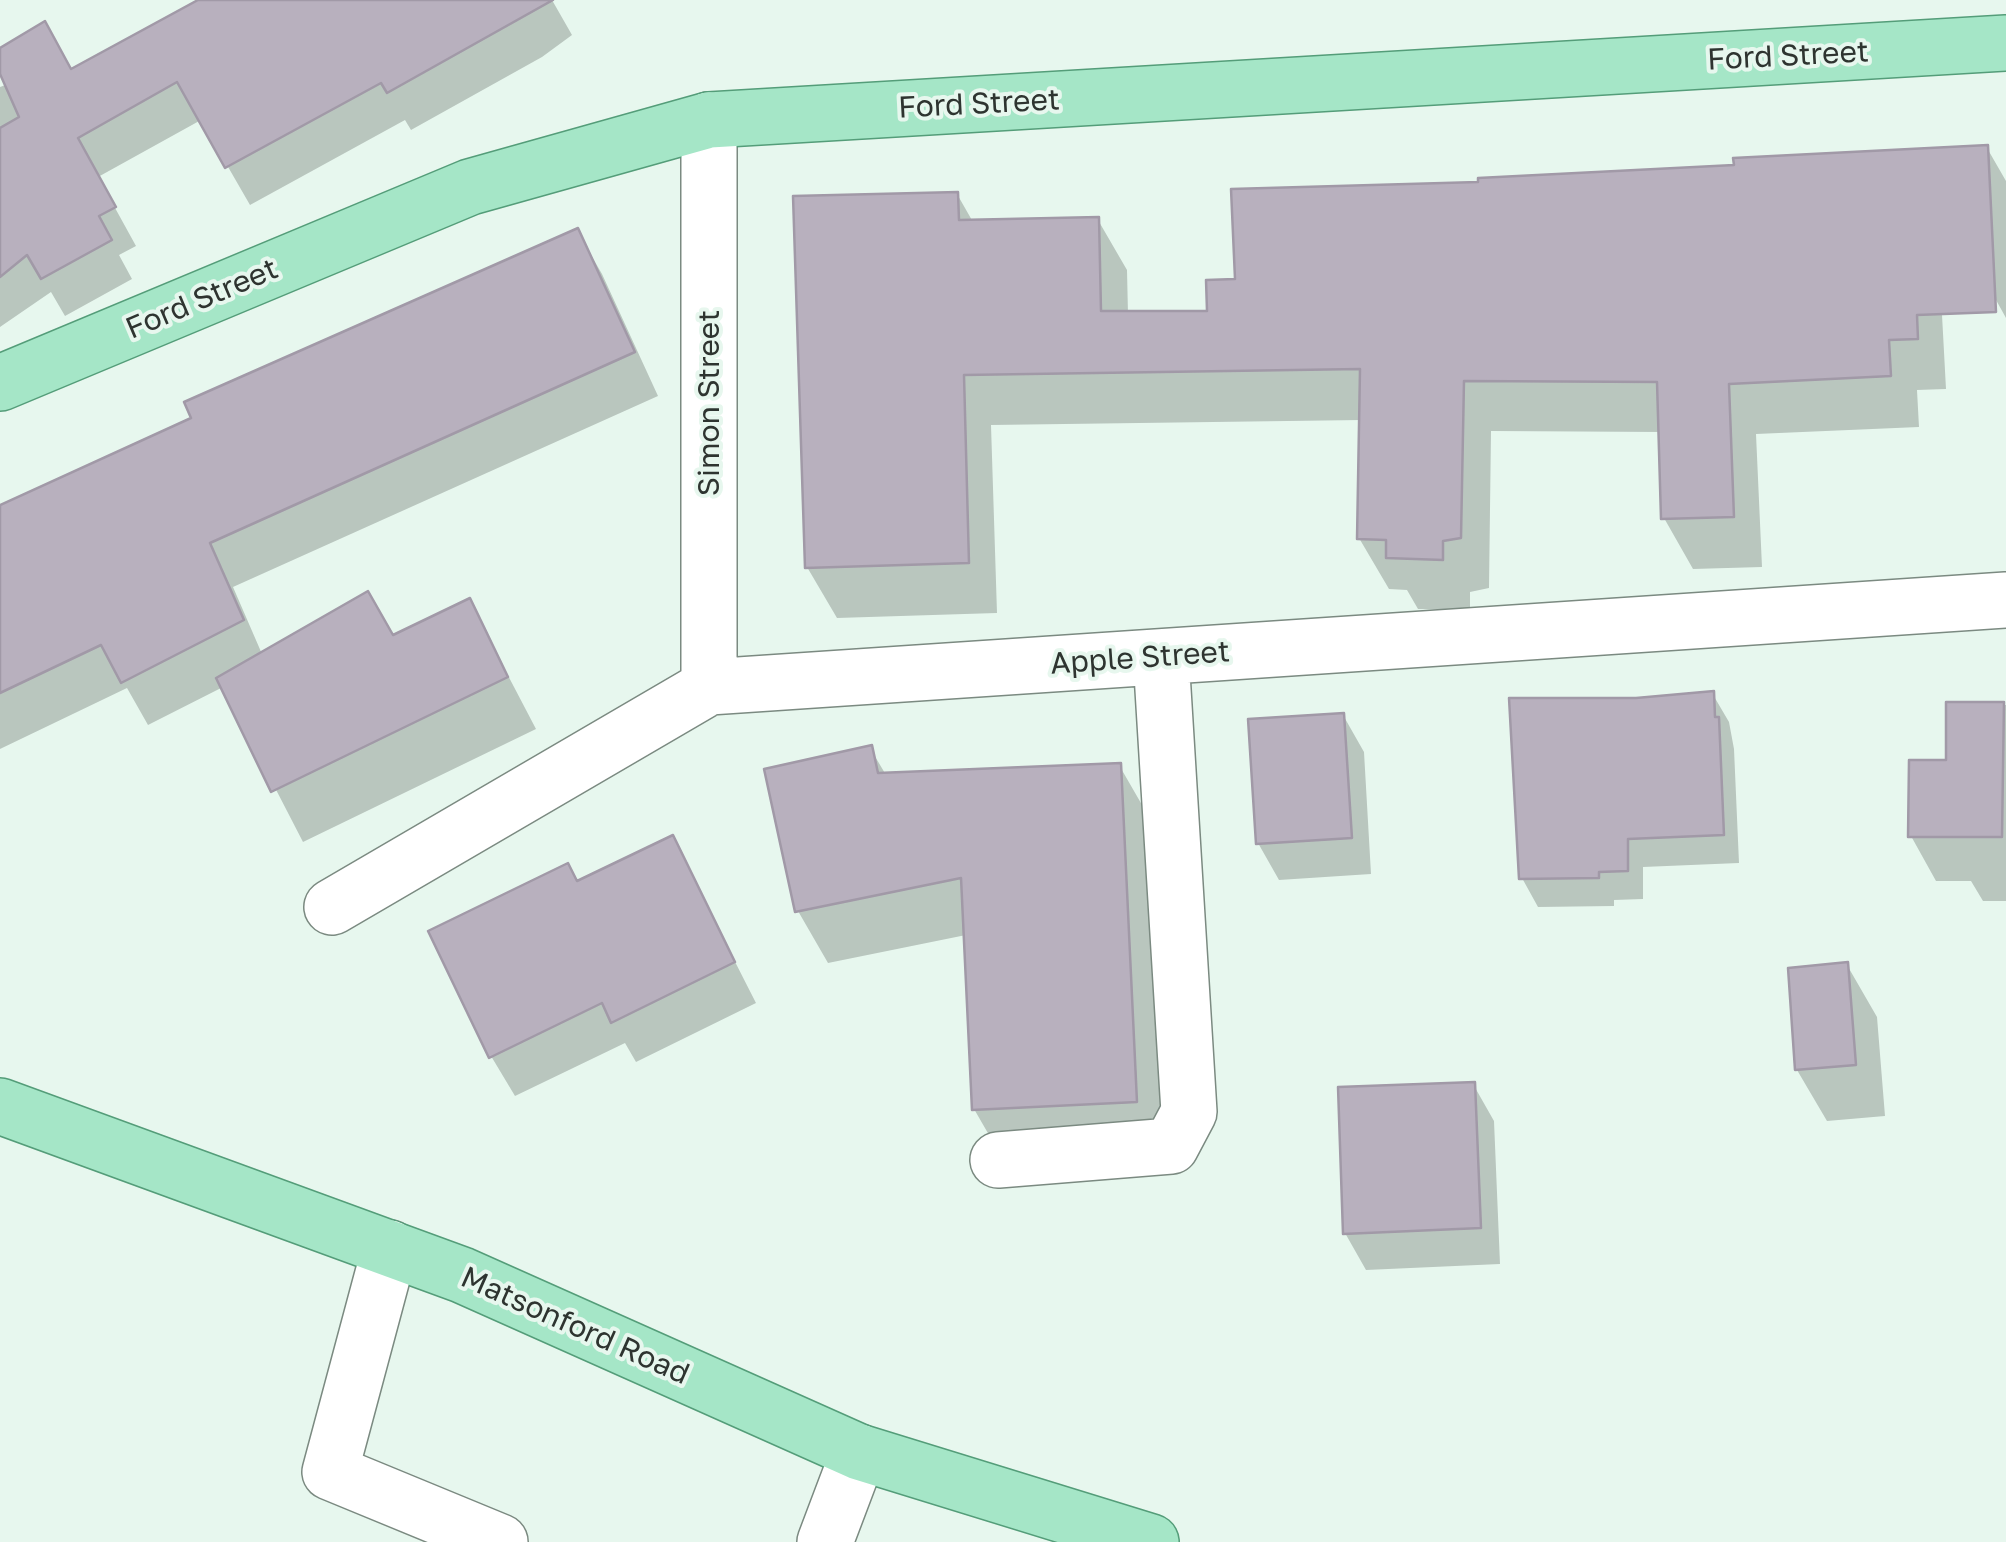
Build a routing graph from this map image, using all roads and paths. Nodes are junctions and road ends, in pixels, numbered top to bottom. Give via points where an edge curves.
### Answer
1 (2006, 44) edge
2 (710, 120) junction
3 (0, 383) edge
4 (2006, 600) edge
5 (1161, 657) junction
6 (710, 687) junction
7 (332, 907) dead end
8 (0, 1106) edge
9 (998, 1160) dead end
10 (390, 1248) junction
11 (859, 1452) junction
12 (500, 1542) edge
13 (825, 1542) edge
14 (1152, 1542) edge

1 - 2 main road, Ford Street
2 - 3 main road, Ford Street via 470,187
2 - 6 street, Simon Street
4 - 5 street, Apple Street
5 - 6 street, Apple Street
5 - 9 street via 1189,1112 1170,1146
6 - 7 street, Apple Street
8 - 10 main road, Matsonford Road
10 - 11 main road, Matsonford Road
10 - 12 street via 330,1472
11 - 13 street
11 - 14 main road, Matsonford Road

